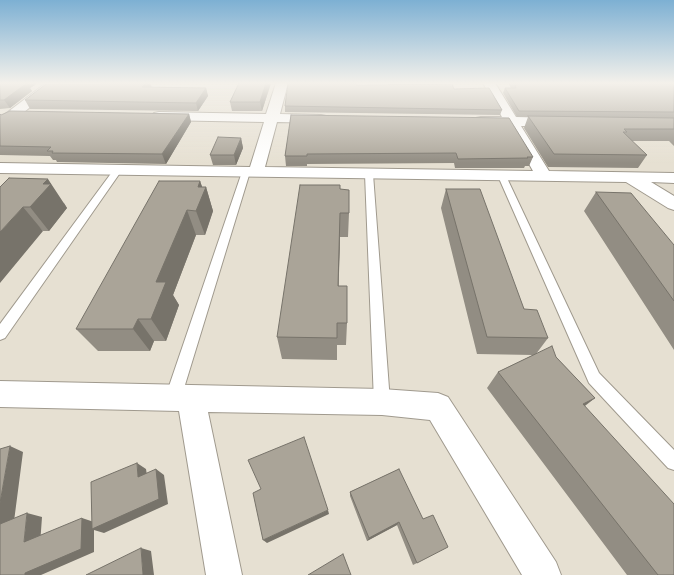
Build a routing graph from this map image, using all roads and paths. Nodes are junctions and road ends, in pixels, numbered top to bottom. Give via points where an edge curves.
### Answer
1 (273, 110) edge
2 (505, 110) edge
3 (7, 114) edge
4 (36, 114) edge
5 (146, 116) edge
6 (270, 118) junction
7 (333, 119) edge
8 (465, 121) edge
9 (512, 122) junction
10 (566, 122) edge
11 (0, 124) edge
12 (0, 168) edge
13 (118, 170) junction
14 (251, 172) junction
15 (369, 174) junction
16 (502, 176) junction
17 (544, 176) junction
18 (630, 177) junction
19 (674, 178) edge
20 (674, 204) edge
21 (0, 334) edge
22 (0, 394) edge
23 (182, 398) junction
24 (382, 402) junction
25 (674, 462) edge
26 (224, 575) edge
27 (544, 575) edge

1 - 6 street
2 - 9 street
3 - 4 street
3 - 11 street
5 - 6 street
6 - 7 street
6 - 14 street
8 - 9 street
9 - 10 street
9 - 17 street
12 - 13 street
13 - 14 street
13 - 21 lane
14 - 15 street
14 - 23 lane
15 - 16 street
15 - 24 lane
16 - 17 street
16 - 25 lane via 594,378
17 - 18 street
18 - 19 street
18 - 20 street
22 - 23 street
23 - 24 street
23 - 26 street
24 - 27 street via 438,407

